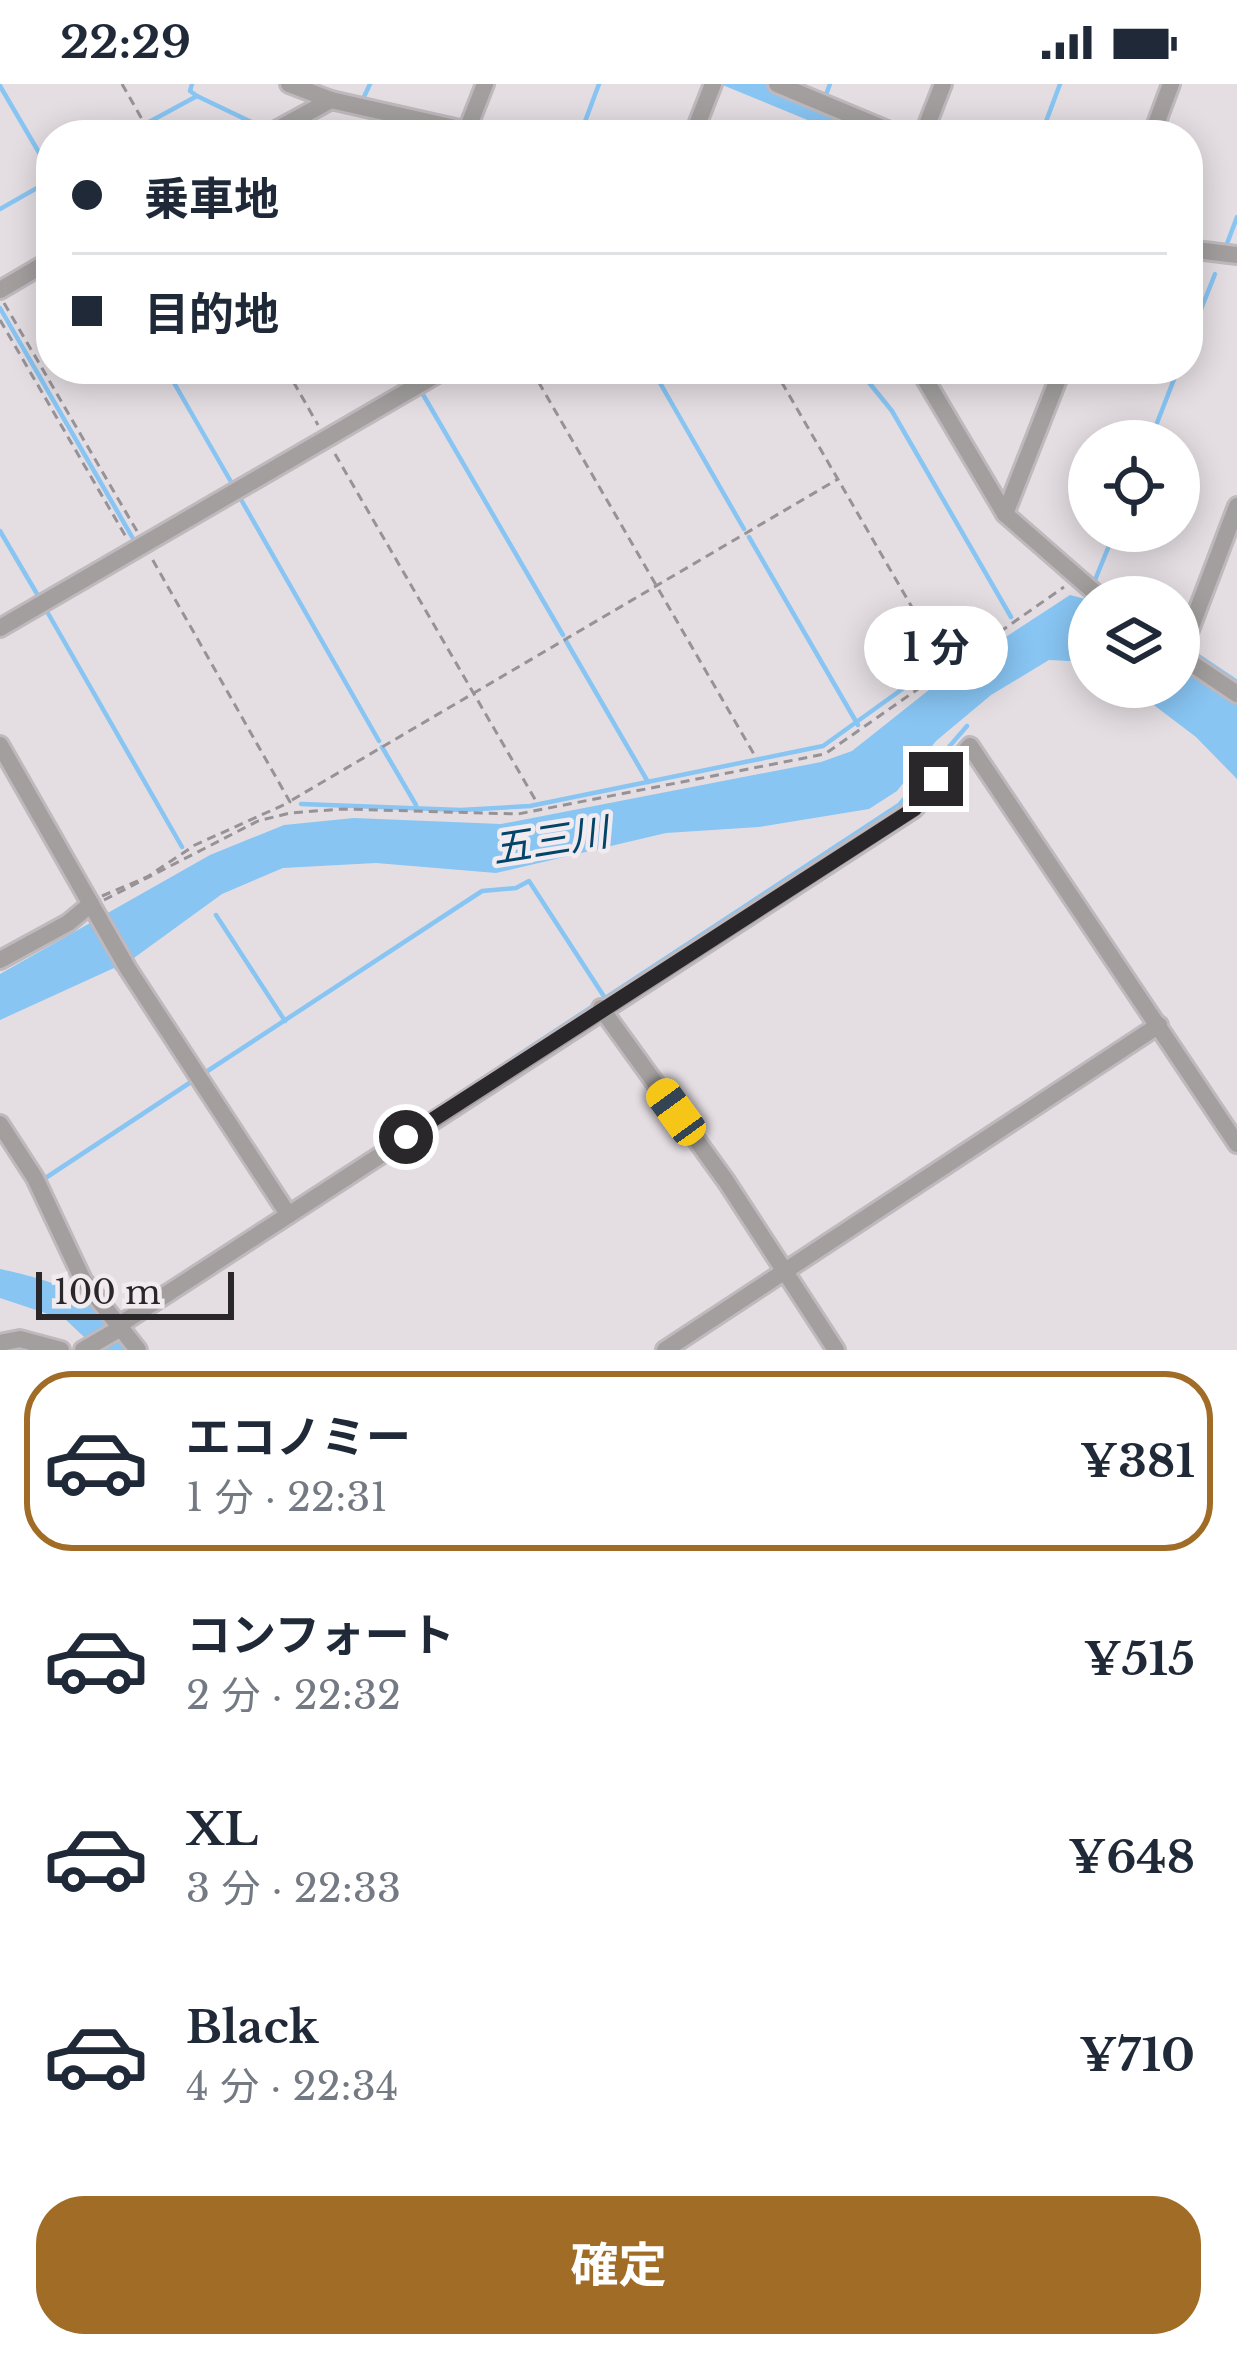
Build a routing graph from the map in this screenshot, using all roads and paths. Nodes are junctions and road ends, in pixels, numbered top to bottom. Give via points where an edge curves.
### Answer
1 (122, 84) edge
2 (289, 84) edge
3 (485, 84) edge
4 (777, 84) edge
5 (943, 84) edge
6 (1172, 84) edge
7 (713, 85) edge
8 (331, 100) junction
9 (294, 119) edge
10 (142, 120) edge
11 (422, 120) edge
12 (471, 120) edge
13 (699, 120) edge
14 (863, 120) edge
15 (929, 120) edge
16 (1158, 120) edge
17 (1203, 251) edge
18 (1237, 255) edge
19 (36, 269) edge
20 (0, 292) edge
21 (0, 320) edge
22 (36, 358) edge
23 (36, 379) edge
24 (39, 384) edge
25 (50, 384) edge
26 (295, 384) edge
27 (420, 384) edge
28 (540, 384) edge
29 (783, 384) edge
30 (928, 384) edge
31 (1055, 384) edge
32 (326, 438) junction
33 (838, 479) junction
34 (1237, 506) edge
35 (1005, 514) junction
36 (138, 546) junction
37 (1072, 576) edge
38 (1068, 584) edge
39 (656, 585) junction
40 (1200, 601) edge
41 (0, 628) edge
42 (942, 659) dead end
43 (1200, 669) edge
44 (473, 691) junction
45 (1237, 694) edge
46 (0, 745) edge
47 (755, 757) dead end
48 (536, 801) dead end
49 (290, 802) junction
50 (91, 904) junction
51 (0, 961) edge
52 (601, 1008) junction
53 (1159, 1025) junction
54 (0, 1124) edge
55 (1237, 1144) edge
56 (288, 1214) junction
57 (784, 1270) junction
58 (120, 1327) junction
59 (0, 1343) edge
60 (87, 1348) edge
61 (62, 1350) edge
62 (138, 1350) edge
63 (665, 1350) edge
64 (836, 1350) edge

1 - 10 path
2 - 8 street
3 - 12 street
4 - 14 street
5 - 15 street
6 - 16 street
7 - 13 street
8 - 9 street
8 - 11 street
17 - 18 street
19 - 20 street
20 - 22 path
21 - 23 path
24 - 36 path
25 - 36 path
26 - 32 path
27 - 32 street
28 - 39 path
29 - 33 path
30 - 35 street
31 - 35 street
32 - 36 street
32 - 44 path
33 - 39 path
33 - 42 path
34 - 40 street
35 - 37 street
36 - 41 street
36 - 49 path
38 - 50 path via 825,754 518,814 290,813 258,820 125,894
39 - 44 path
39 - 47 path
43 - 45 street
44 - 48 path
44 - 49 path
46 - 50 street
49 - 50 path
50 - 51 street
50 - 56 street
52 - 53 street via 914,809 970,746
52 - 56 street
52 - 57 street
53 - 55 street
53 - 57 street
54 - 58 street via 83,1280
56 - 58 street
57 - 63 street
57 - 64 street
58 - 60 street
58 - 62 street
59 - 61 street via 20,1339

